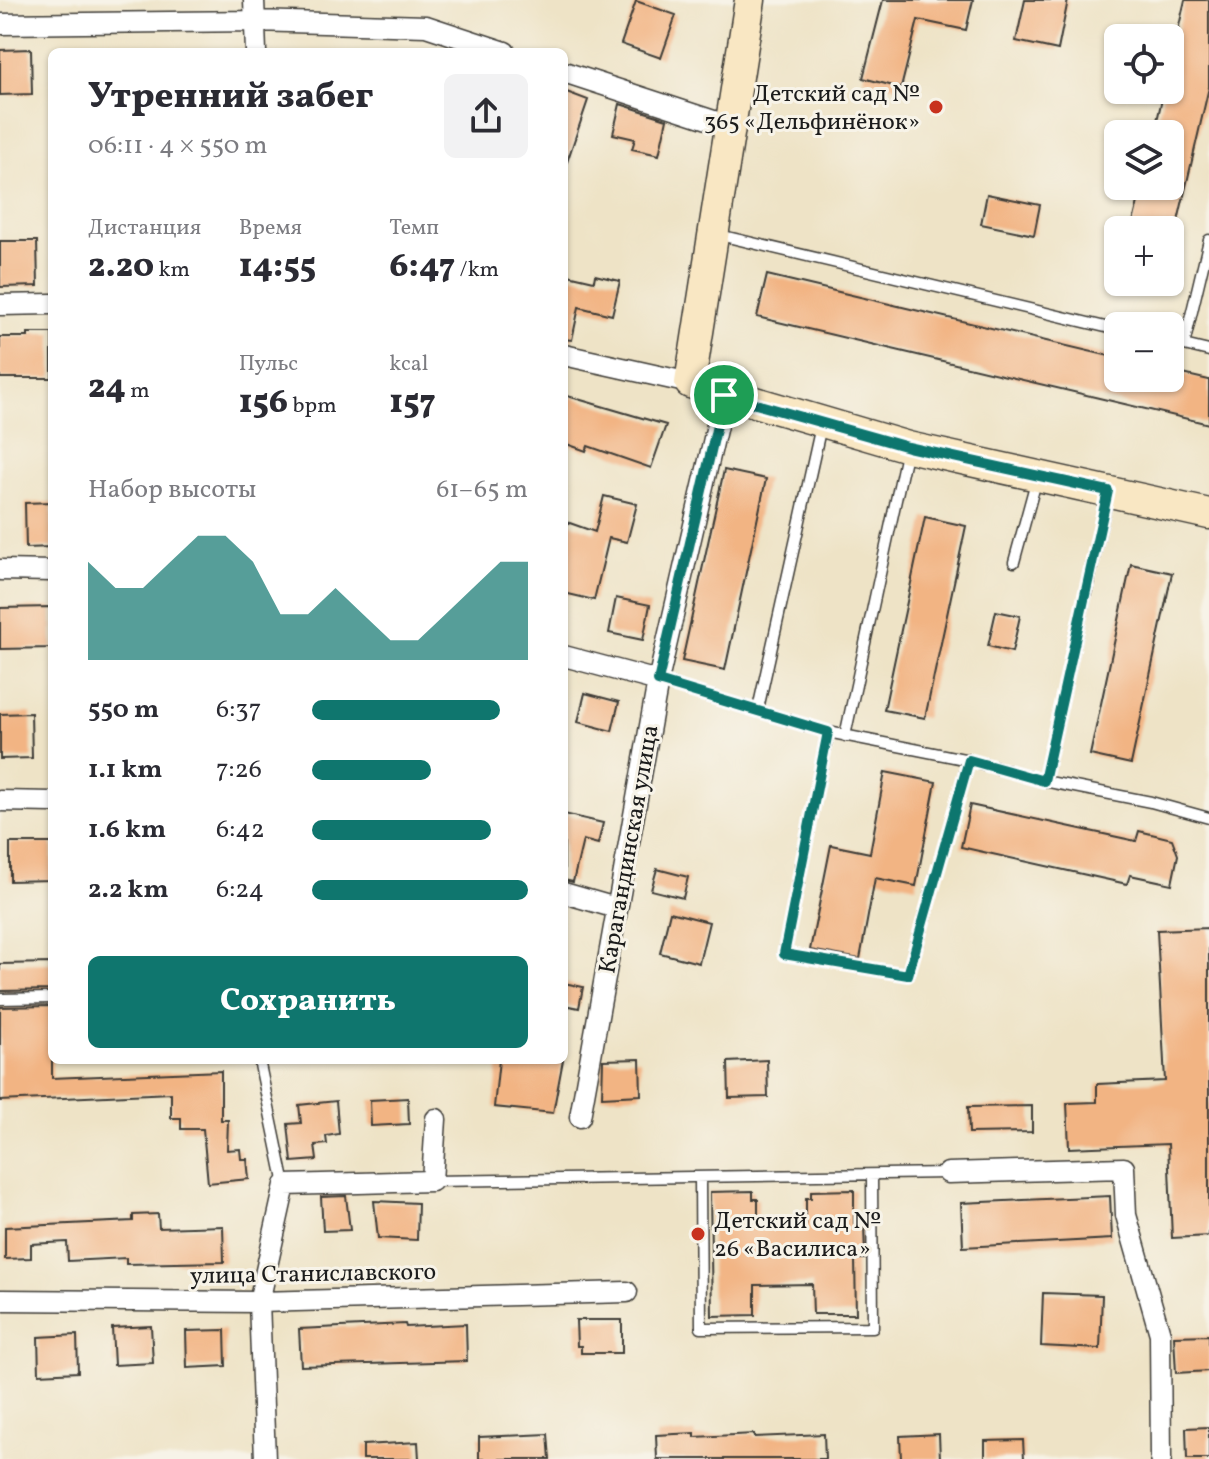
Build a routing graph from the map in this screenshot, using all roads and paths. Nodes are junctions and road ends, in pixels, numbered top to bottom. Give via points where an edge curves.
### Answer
1 (750, 0) edge
2 (255, 10) edge
3 (0, 24) edge
4 (256, 48) edge
5 (493, 48) edge
6 (568, 73) edge
7 (729, 126) junction
8 (713, 234) junction
9 (1209, 240) edge
10 (48, 304) edge
11 (0, 305) edge
12 (1104, 327) edge
13 (1184, 345) joint
14 (1209, 351) edge
15 (568, 356) edge
16 (690, 383) junction
17 (724, 395) junction
18 (823, 421) junction
19 (908, 447) junction
20 (1037, 476) junction
21 (1108, 491) junction
22 (1209, 514) edge
23 (1014, 562) dead end
24 (0, 570) edge
25 (48, 571) edge
26 (568, 657) edge
27 (658, 681) junction
28 (758, 709) junction
29 (828, 732) junction
30 (845, 736) junction
31 (969, 760) junction
32 (1044, 781) junction
33 (0, 801) edge
34 (48, 802) edge
35 (1209, 818) edge
36 (568, 894) edge
37 (616, 908) junction
38 (48, 998) edge
39 (0, 999) edge
40 (260, 1064) edge
41 (580, 1117) dead end
42 (436, 1119) dead end
43 (948, 1173) joint
44 (872, 1175) junction
45 (700, 1177) junction
46 (432, 1181) junction
47 (285, 1185) junction
48 (627, 1292) dead end
49 (0, 1300) edge
50 (259, 1302) junction
51 (265, 1459) edge
52 (1161, 1459) edge

1 - 7 street
2 - 3 street
2 - 4 street
2 - 5 street via 426,26
6 - 7 street
7 - 8 street
8 - 12 lane
8 - 16 street
9 - 13 lane
10 - 11 street
13 - 14 lane
15 - 16 street
16 - 17 street
17 - 18 street
17 - 27 street, Карагандинская улица
18 - 19 street
18 - 28 lane
19 - 20 street
19 - 30 lane
20 - 21 street
20 - 23 lane
21 - 22 street
21 - 32 lane
24 - 25 street
26 - 27 street
27 - 28 lane
27 - 37 street, Карагандинская улица
28 - 29 lane
29 - 30 lane
29 - 31 lane via 784,954 908,975
30 - 31 lane
31 - 32 lane
32 - 35 lane
33 - 34 street
36 - 37 street
37 - 41 street, Карагандинская улица
38 - 39 lane
40 - 47 lane
42 - 46 street
43 - 44 lane
43 - 52 street via 1124,1168 1126,1215 1160,1334
44 - 45 lane
44 - 45 lane via 873,1327 701,1328
45 - 46 lane
46 - 47 street
47 - 50 street
48 - 50 street, улица Станиславского
49 - 50 street, улица Станиславского
50 - 51 street

